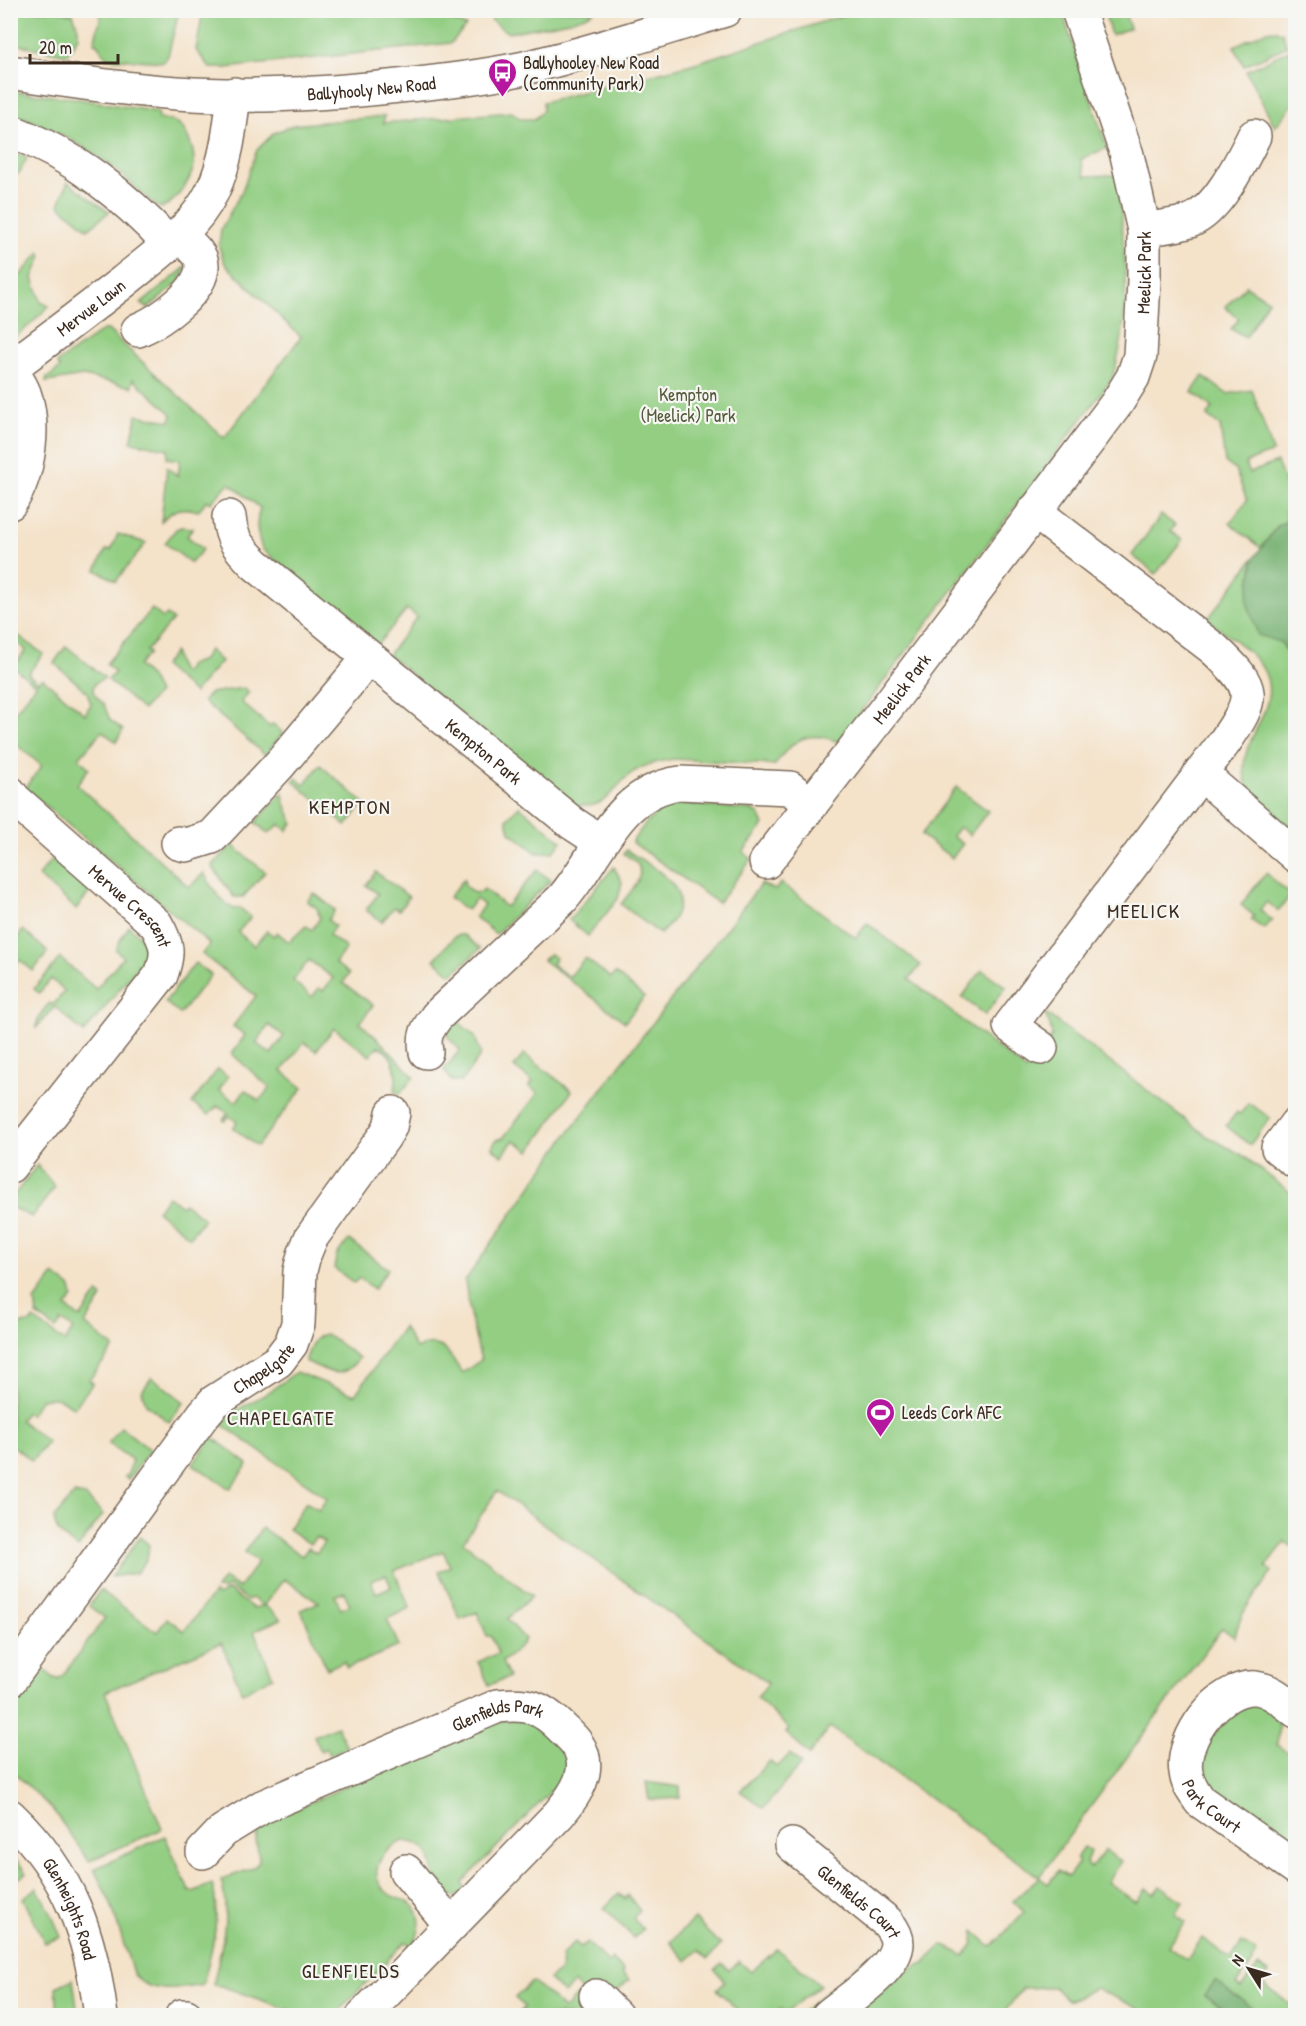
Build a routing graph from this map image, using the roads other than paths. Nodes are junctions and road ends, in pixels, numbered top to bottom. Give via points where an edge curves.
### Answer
1 (724, 10) edge
2 (1078, 10) edge
3 (10, 72) edge
4 (234, 94) junction
5 (10, 130) edge
6 (1254, 136) dead end
7 (1144, 230) junction
8 (174, 240) junction
9 (138, 330) dead end
10 (10, 503) edge
11 (1034, 511) junction
12 (229, 517) dead end
13 (369, 658) junction
14 (1200, 774) junction
15 (10, 793) edge
16 (812, 805) junction
17 (601, 842) junction
18 (178, 843) dead end
19 (1296, 856) edge
20 (766, 862) dead end
21 (1041, 1048) dead end
22 (426, 1052) dead end
23 (393, 1113) dead end
24 (1296, 1124) edge
25 (14, 1154) edge
26 (1296, 1162) edge
27 (10, 1680) edge
28 (1296, 1712) edge
29 (10, 1816) edge
30 (792, 1845) dead end
31 (203, 1852) dead end
32 (1296, 1868) edge
33 (406, 1871) dead end
34 (451, 1925) junction
35 (101, 2016) edge
36 (363, 2016) edge
37 (828, 2016) edge

1 - 4 street, Ballyhooly New Road via 621,42 488,75 360,90
2 - 7 street, Meelick Park via 1127,155
3 - 4 street, Ballyhooly New Road via 176,93
4 - 8 street, Mervue Lawn via 222,167 197,216
5 - 8 street via 55,150 97,177
6 - 7 street via 1205,211 1190,221
7 - 11 street, Meelick Park via 1140,356 1133,377
8 - 9 street via 199,255 200,275 195,286 167,314
8 - 10 street, Mervue Lawn via 10,368 29,411 27,464
11 - 14 street via 1214,649 1246,685 1244,714
11 - 16 street, Meelick Park
12 - 13 street, Kempton Park via 237,546
13 - 17 street, Kempton Park
13 - 18 street via 212,837
14 - 19 street
14 - 21 street via 1010,1026
15 - 25 street, Mervue Crescent via 156,924 165,940 167,958 161,975
16 - 17 street via 790,788 680,783 647,793 631,805
16 - 20 street, Meelick Park
17 - 22 street via 562,899 437,1017 424,1040
23 - 27 street, Chapelgate via 384,1137 311,1238 300,1271 298,1324 291,1344 278,1361 214,1402 203,1415
24 - 26 street via 1278,1148
28 - 32 street, Park Court via 1275,1694 1255,1688 1235,1693 1213,1706 1196,1728 1186,1751 1185,1772 1200,1801
29 - 35 street, Glenheights Road via 45,1854 74,1904 96,1975
30 - 37 street, Glenfields Court via 888,1922 897,1942 887,1966
31 - 34 street, Glenfields Park via 223,1831 261,1807 498,1706 529,1706 548,1714 577,1743 584,1758 582,1778 559,1814
33 - 34 street
34 - 36 street, Glenfields Park

